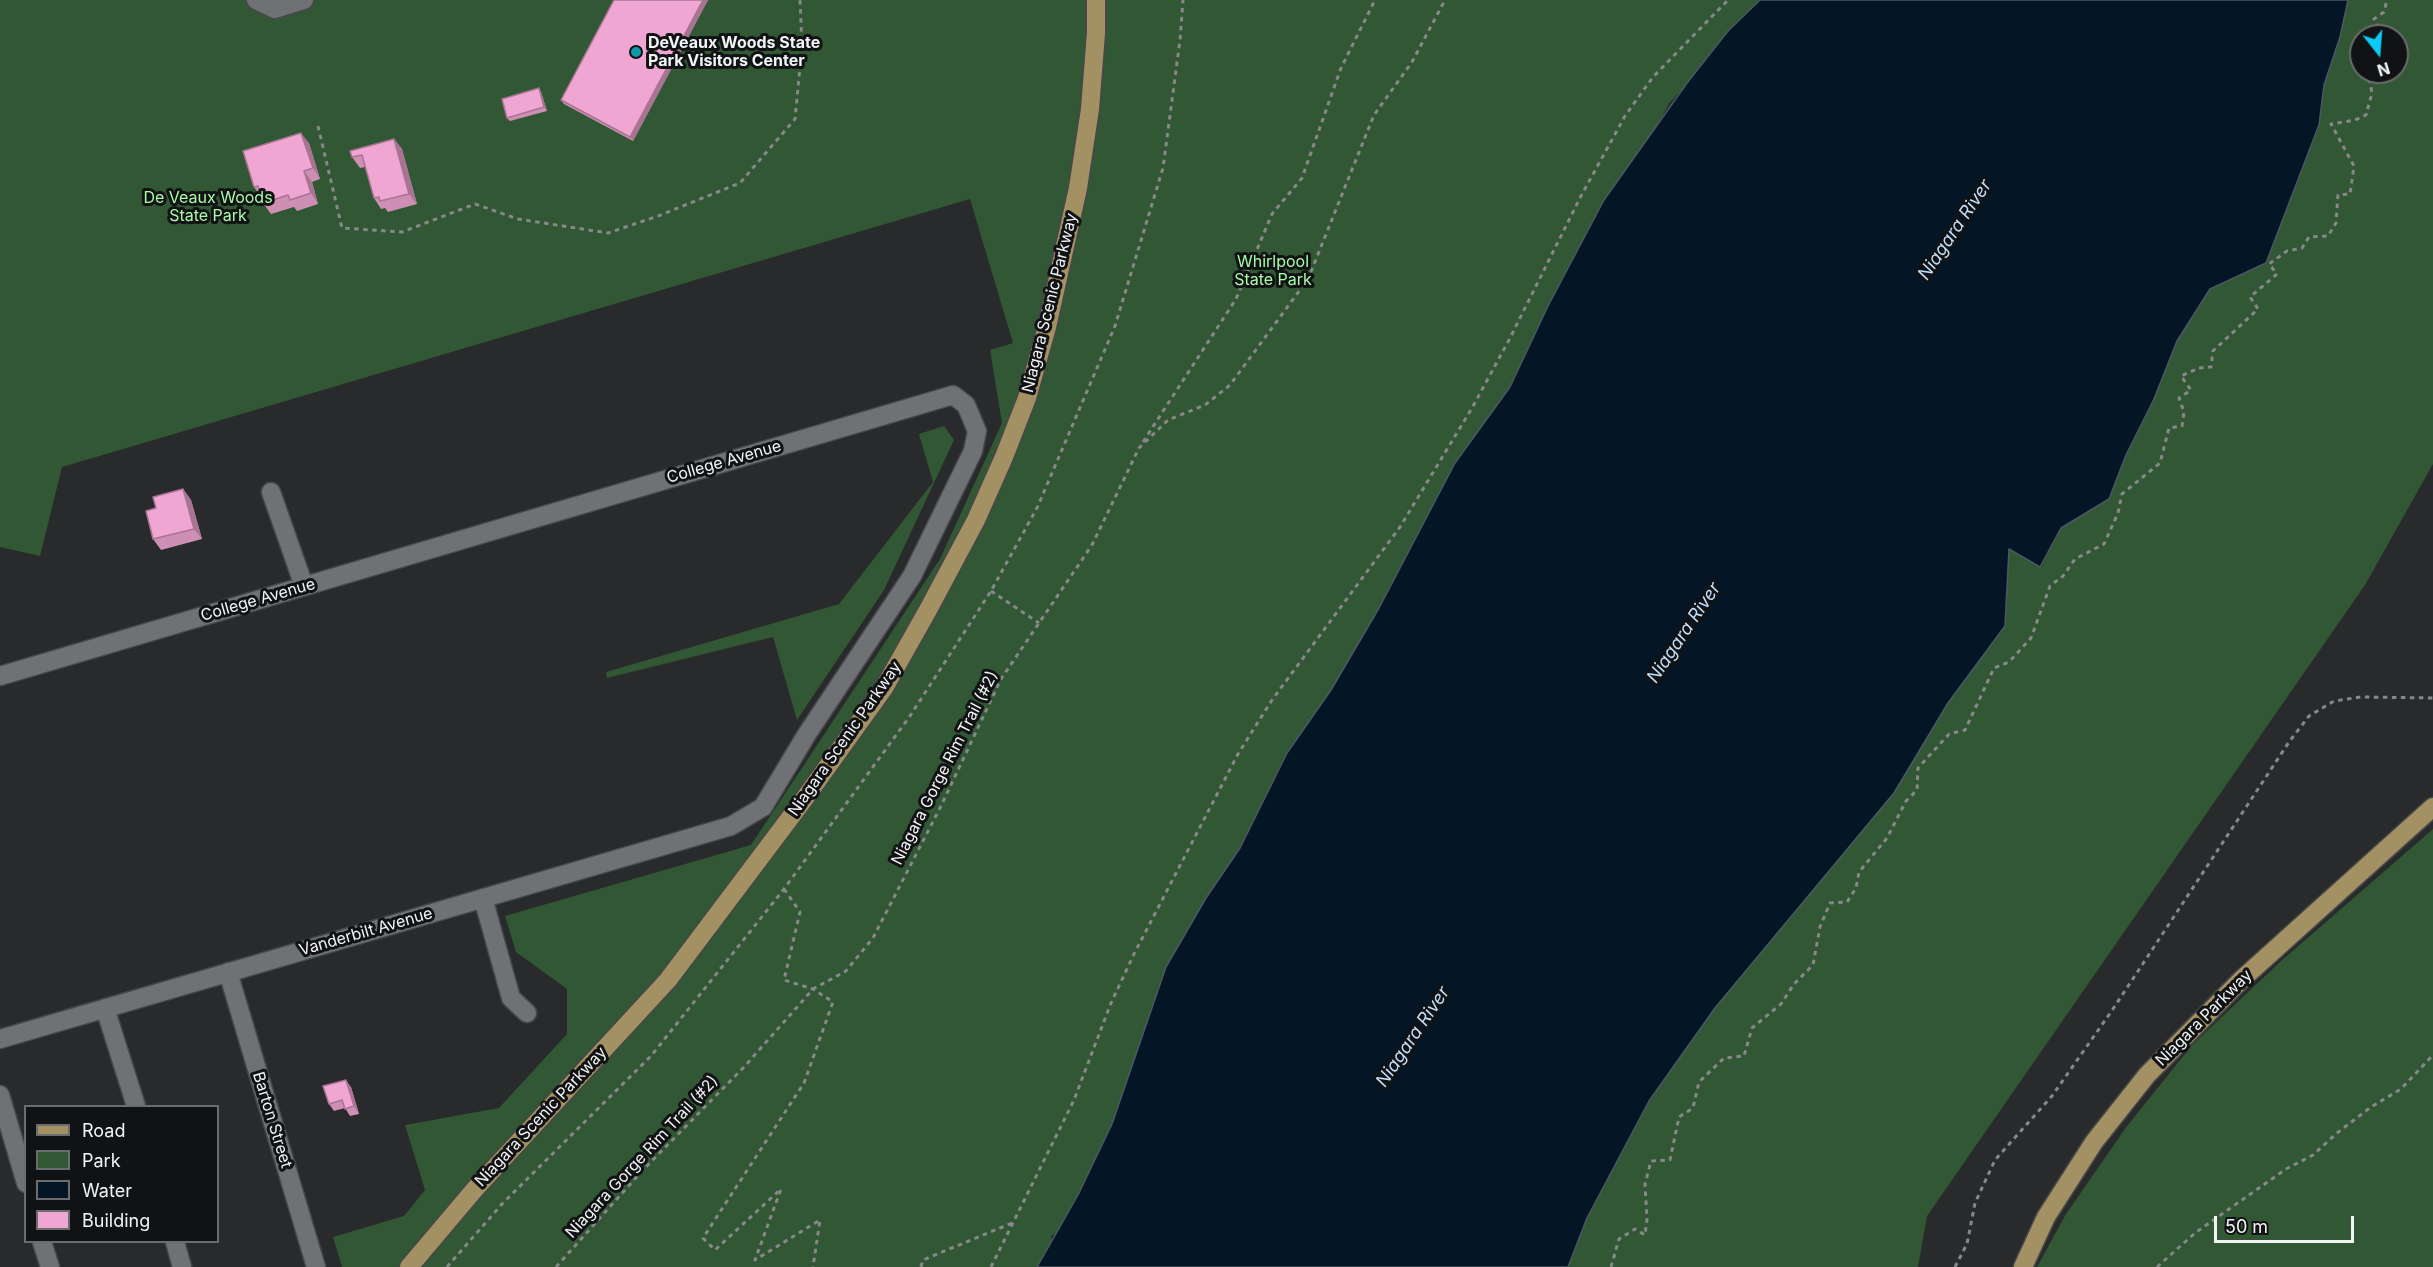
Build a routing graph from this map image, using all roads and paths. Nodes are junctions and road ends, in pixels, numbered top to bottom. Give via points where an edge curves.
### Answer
1 (256, 0) edge
2 (304, 0) edge
3 (800, 0) edge
4 (1096, 0) edge
5 (1375, 0) edge
6 (1445, 0) edge
7 (1728, 0) edge
8 (2387, 0) edge
9 (2377, 24) edge
10 (2370, 84) edge
11 (318, 126) dead end
12 (1139, 448) junction
13 (270, 492) dead end
14 (304, 586) junction
15 (991, 591) dead end
16 (1039, 623) junction
17 (0, 676) edge
18 (2433, 698) edge
19 (2433, 807) edge
20 (731, 826) joint
21 (784, 889) dead end
22 (483, 898) junction
23 (228, 972) junction
24 (813, 989) junction
25 (105, 1008) junction
26 (527, 1013) dead end
27 (0, 1039) edge
28 (2433, 1055) edge
29 (0, 1095) edge
30 (135, 1105) edge
31 (24, 1176) edge
32 (1012, 1223) junction
33 (42, 1243) edge
34 (175, 1243) edge
35 (50, 1267) edge
36 (182, 1267) edge
37 (316, 1267) edge
38 (409, 1267) edge
39 (556, 1267) edge
40 (813, 1267) edge
41 (921, 1267) edge
42 (991, 1267) edge
43 (1611, 1267) edge
44 (1955, 1267) edge
45 (2023, 1267) edge
46 (2157, 1267) edge

1 - 2 street via 275,9
3 - 11 path via 802,46 795,119 740,183 608,233 518,219 475,204 402,232 342,228
4 - 38 main road, Niagara Scenic Parkway via 1090,109 1078,188 1047,327 1027,398 1004,457 928,610 884,688 668,980 475,1189
5 - 12 path via 1341,68 1302,178 1272,214 1236,299
6 - 12 path, Niagara Gorge Rim Trail (#2) via 1412,62 1374,115 1308,279 1230,385 1205,405 1168,420
7 - 32 path via 1653,77 1625,116 1472,408 1400,527 1272,700 1238,754 1134,954 1074,1100
8 - 9 path via 2384,12 2374,19
10 - 43 path via 2366,115 2331,124 2354,166 2350,194 2338,195 2336,223 2328,236 2308,237 2302,248 2287,251 2269,264 2277,274 2250,297 2258,309 2213,351 2211,368 2199,368 2181,376 2191,390 2179,398 2184,412 2182,426 2169,428 2160,463 2122,494 2118,513 2103,544 2075,559 2050,586 2031,638 2009,662 1995,668 1965,730 1949,734 1917,768 1917,790 1906,801 1887,838 1859,872 1856,888 1847,902 1830,903 1820,927 1813,964 1781,1004 1752,1028 1744,1056 1724,1058 1699,1082 1693,1108 1679,1117 1670,1160 1651,1161 1645,1184 1645,1235 1635,1229 1619,1239
12 - 16 path, Niagara Gorge Rim Trail (#2) via 1092,545
13 - 14 street
14 - 17 street, College Avenue
14 - 20 street, College Avenue via 953,395 966,405 977,431 973,452 912,576 807,734 764,807
15 - 16 path
16 - 24 path, Niagara Gorge Rim Trail (#2) via 1001,680 873,938 846,971
18 - 44 path via 2361,697 2334,701 2309,716 2052,1096 1995,1160 1975,1203 1966,1244
19 - 45 main road, Niagara Parkway via 2241,980 2147,1075 2094,1142 2046,1217
20 - 22 street, Vanderbilt Avenue
21 - 24 path via 800,912 784,980
22 - 23 street, Vanderbilt Avenue
22 - 26 street via 510,998
23 - 25 street, Vanderbilt Avenue
23 - 37 street, Barton Street
24 - 39 path, Niagara Gorge Rim Trail (#2)
24 - 40 path via 833,1002 804,1083 703,1238 715,1250 781,1189 755,1260 820,1220
25 - 27 street, Vanderbilt Avenue
25 - 30 street
28 - 46 path via 2401,1089 2337,1132 2313,1155 2286,1169 2195,1233
29 - 31 street
32 - 41 path via 923,1260
32 - 42 path
33 - 35 street
34 - 36 street

